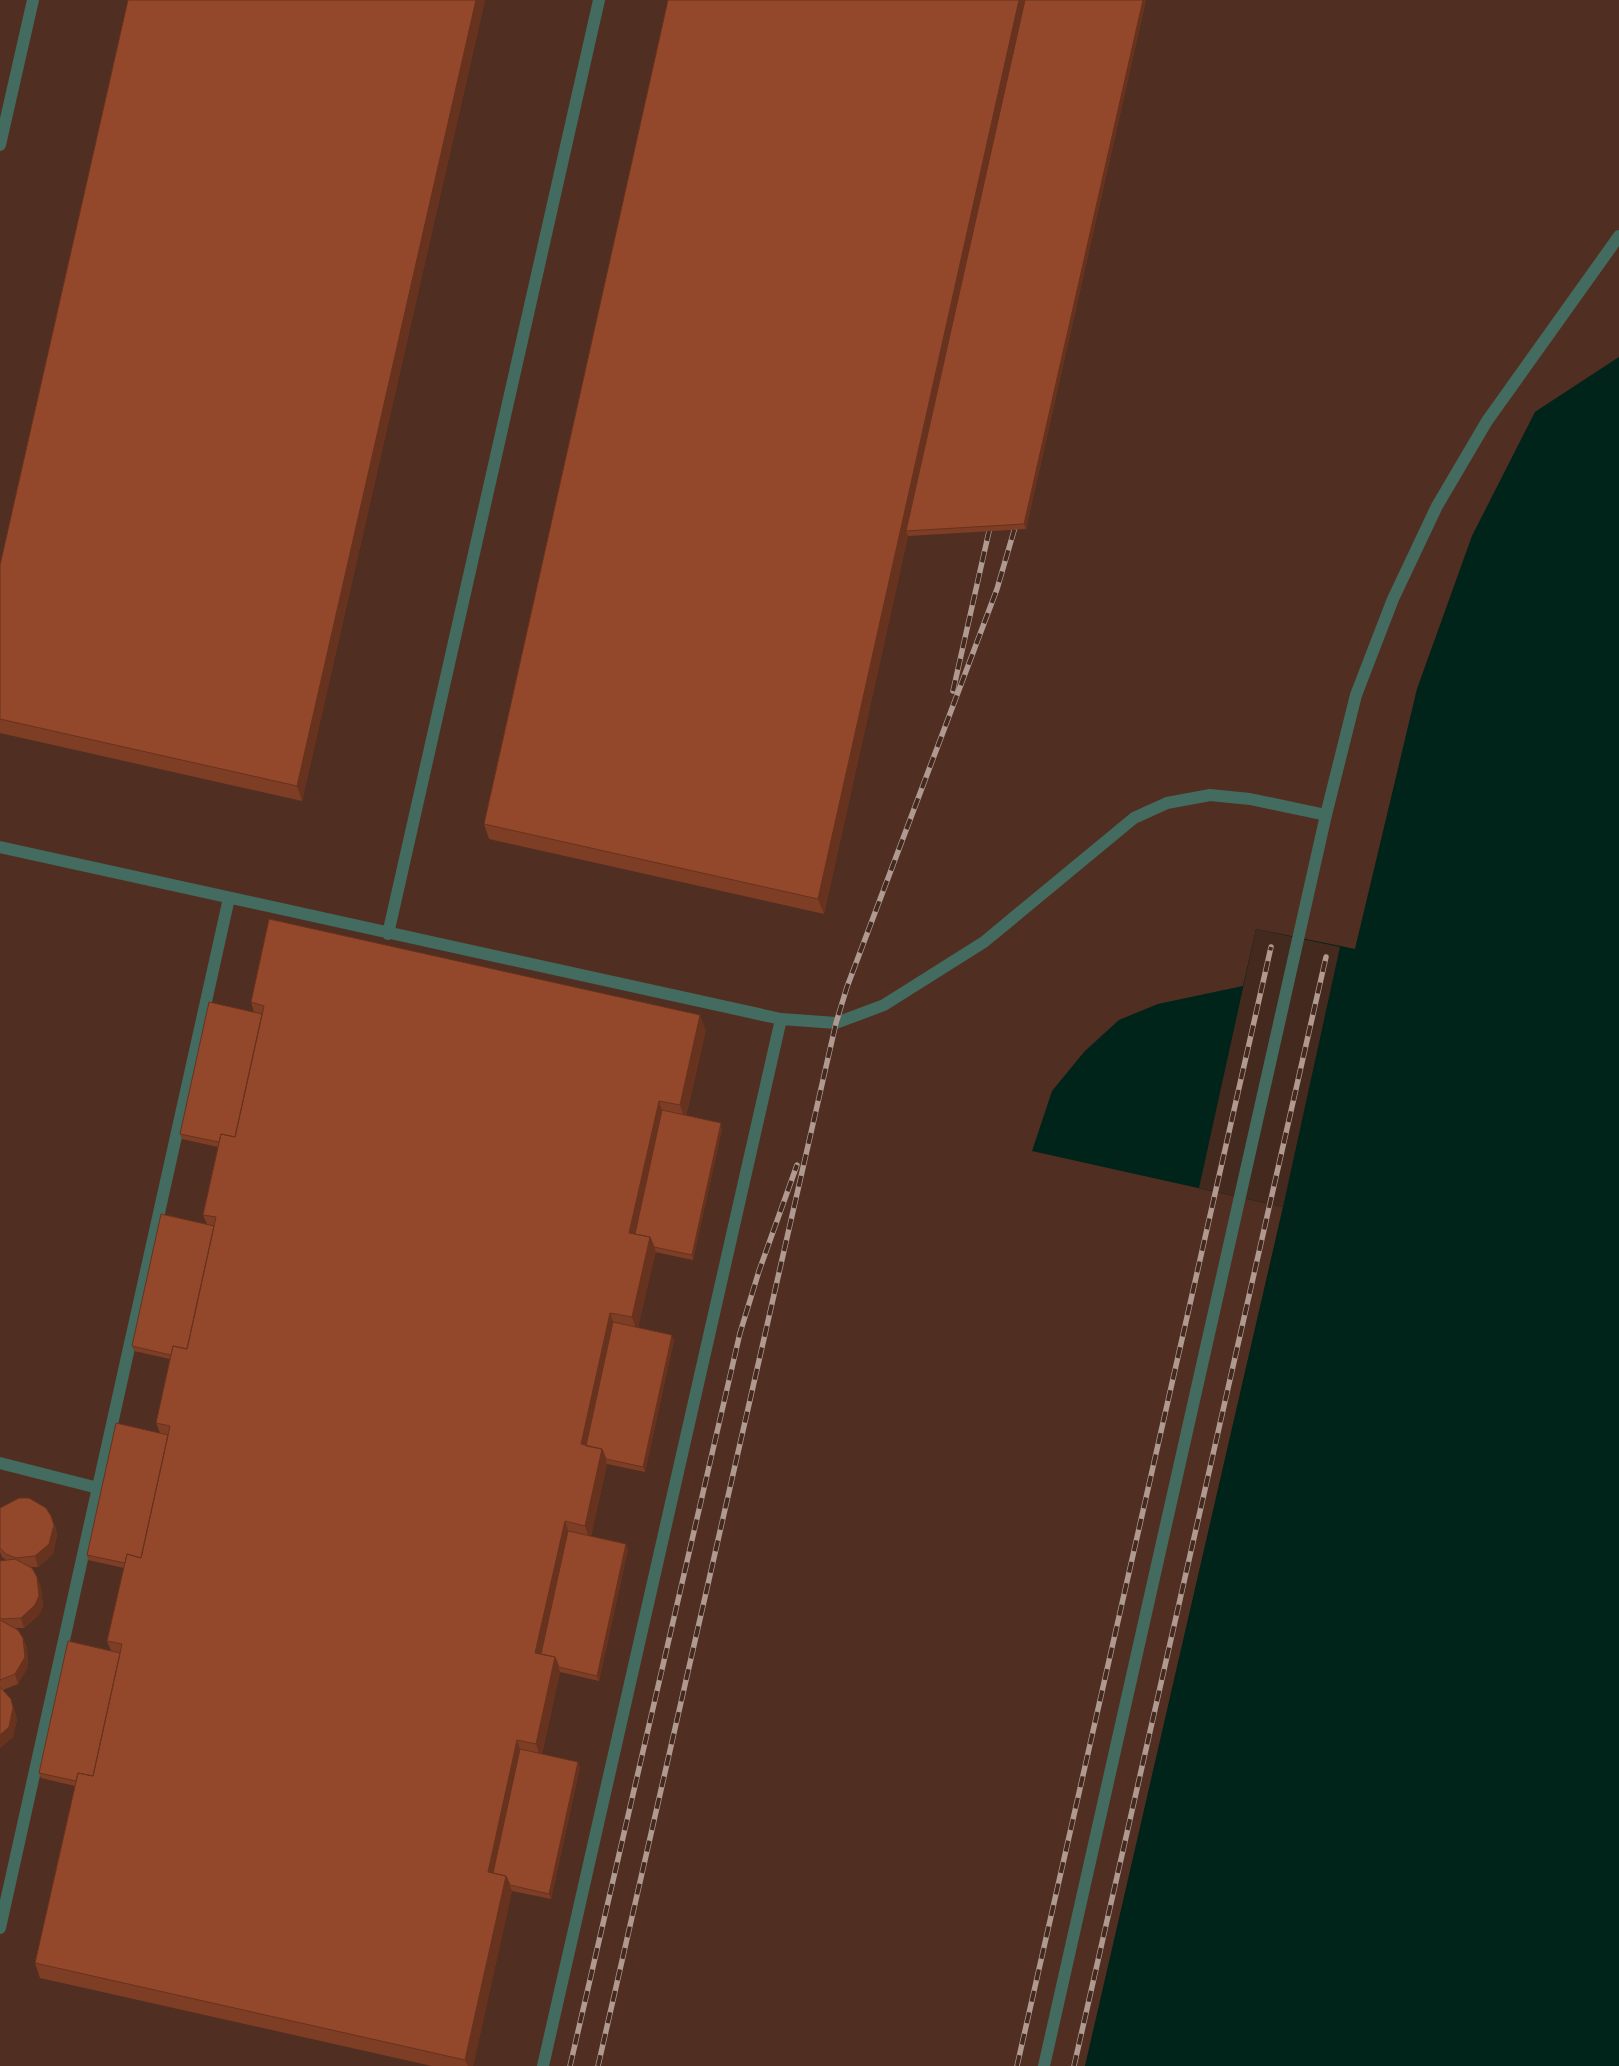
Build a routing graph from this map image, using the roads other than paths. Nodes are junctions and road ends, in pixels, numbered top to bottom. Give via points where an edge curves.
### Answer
1 (33, 0) edge
2 (599, 0) edge
3 (0, 145) edge
4 (1619, 236) edge
5 (1326, 815) junction
6 (0, 847) edge
7 (229, 898) junction
8 (388, 934) junction
9 (781, 1019) junction
10 (0, 1464) edge
11 (98, 1488) junction
12 (0, 1928) edge
13 (543, 2066) edge
14 (1044, 2066) edge

1 - 3 street
2 - 8 street
4 - 5 street via 1488,421 1437,506 1393,599 1356,695
5 - 9 street via 1210,795 1167,803 1134,818 984,942 884,1005 836,1023
5 - 14 street
6 - 7 street
7 - 8 street
7 - 11 street
8 - 9 street
9 - 13 street
10 - 11 street
11 - 12 street

